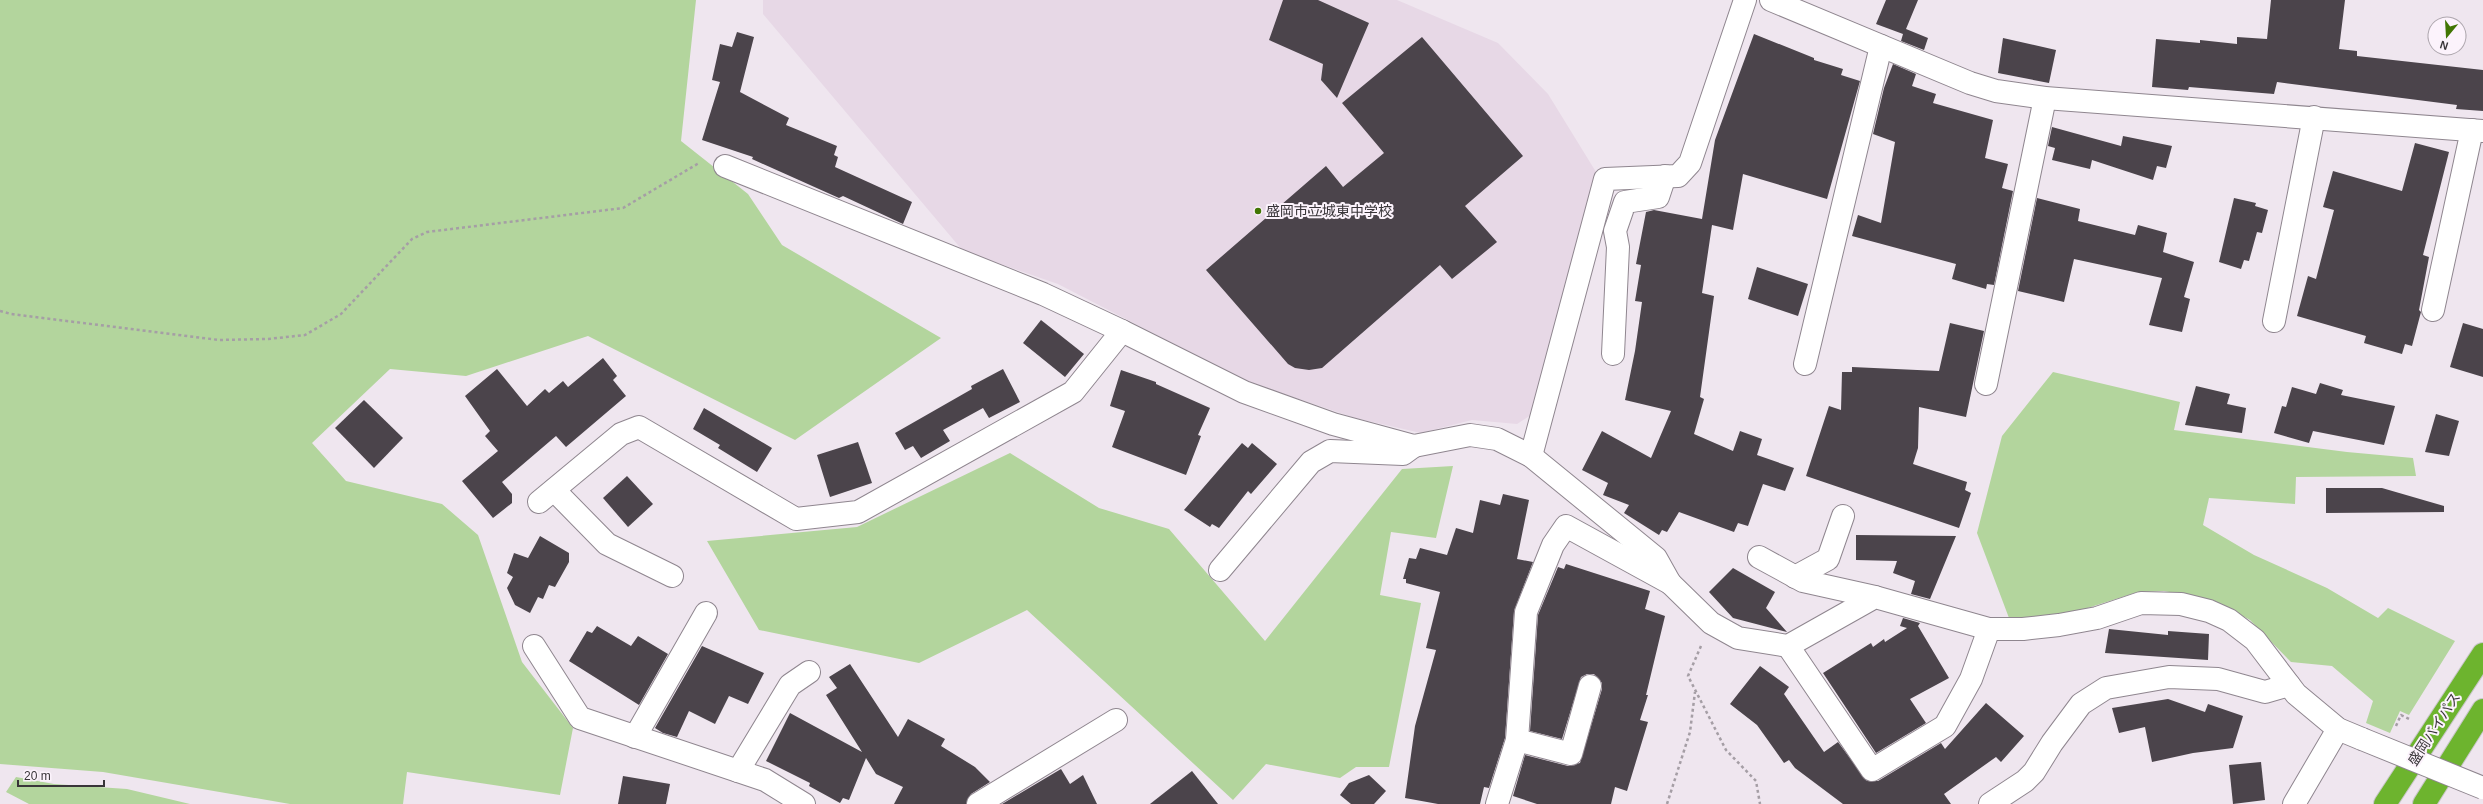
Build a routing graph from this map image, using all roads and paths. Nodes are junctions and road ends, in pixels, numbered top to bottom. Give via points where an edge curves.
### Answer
1 (1745, 0) edge
2 (1771, 0) edge
3 (1881, 46) junction
4 (2045, 98) junction
5 (2314, 117) junction
6 (2477, 131) edge
7 (725, 166) joint
8 (1665, 176) junction
9 (2433, 310) dead end
10 (0, 311) edge
11 (2274, 321) dead end
12 (1122, 330) junction
13 (1614, 354) dead end
14 (1805, 364) dead end
15 (1986, 384) dead end
16 (1414, 446) junction
17 (1531, 456) junction
18 (1843, 516) dead end
19 (1759, 557) dead end
20 (1220, 570) dead end
21 (672, 576) dead end
22 (1795, 577) junction
23 (1670, 583) junction
24 (1875, 597) junction
25 (706, 613) dead end
26 (1710, 623) junction
27 (1989, 629) junction
28 (534, 646) dead end
29 (1788, 646) junction
30 (2483, 654) edge
31 (809, 672) dead end
32 (2289, 685) junction
33 (1590, 686) dead end
34 (1695, 692) junction
35 (2483, 710) edge
36 (1116, 720) dead end
37 (2338, 728) junction
38 (634, 737) junction
39 (1517, 740) junction
40 (738, 771) junction
41 (2483, 788) edge
42 (804, 804) edge
43 (978, 804) edge
44 (1498, 804) edge
45 (1667, 804) edge
46 (1760, 804) edge
47 (1990, 804) edge
48 (2294, 804) edge
49 (2385, 804) edge
50 (2424, 804) edge

1 - 8 street via 1690,163 1678,176
2 - 3 street
3 - 4 street via 1970,83 1996,91
3 - 14 street
4 - 5 street
4 - 15 street
5 - 6 street
5 - 11 street
6 - 9 street
7 - 10 path via 706,159 622,208 427,232 412,239 341,314 305,335 268,340 219,340
7 - 12 street via 1036,291
8 - 13 street via 1658,197 1625,202 1616,231 1618,246
8 - 17 street via 1605,179
12 - 16 street via 1244,392 1333,424
12 - 21 street via 1073,392 858,512 796,519 639,427 621,434 547,496 607,544
16 - 17 street via 1470,434 1497,439
16 - 20 street via 1402,454 1330,451 1311,462
17 - 23 street via 1656,558
18 - 22 street via 1828,559
19 - 22 street
22 - 24 street
23 - 26 street
23 - 39 street via 1566,526 1553,545 1526,612
24 - 27 street
24 - 29 street
25 - 38 street
26 - 29 street via 1738,638
26 - 34 path via 1688,676
27 - 29 street via 1972,679 1945,726 1872,770
27 - 32 street via 2059,625 2097,618 2141,603 2181,604 2209,611 2229,620 2255,640
28 - 38 street via 580,718
30 - 49 highway, 盛岡バイパス
31 - 40 street via 790,685
32 - 37 street via 2296,694
32 - 47 street via 2265,692 2218,680 2169,677 2106,688 2081,704 2034,772
33 - 39 street via 1571,754
34 - 45 path via 1690,732
34 - 46 path via 1726,750 1756,781
35 - 50 highway
36 - 43 street
37 - 41 street, bridge
37 - 48 street
38 - 40 street
39 - 44 street
40 - 42 street via 765,780

